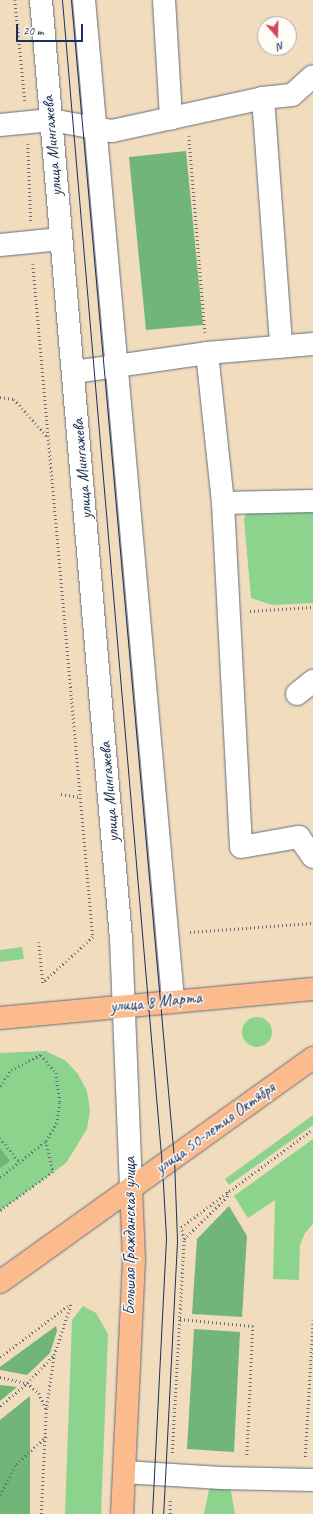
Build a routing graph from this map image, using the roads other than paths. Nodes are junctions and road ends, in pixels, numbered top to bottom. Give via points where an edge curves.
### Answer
1 (41, 0) edge
2 (84, 0) edge
3 (164, 0) edge
4 (313, 76) edge
5 (263, 98) junction
6 (179, 117) junction
7 (50, 120) junction
8 (0, 125) edge
9 (95, 127) junction
10 (60, 239) junction
11 (0, 245) edge
12 (313, 344) edge
13 (281, 346) junction
14 (207, 353) junction
15 (117, 366) junction
16 (74, 372) junction
17 (313, 501) edge
18 (223, 503) junction
19 (306, 832) edge
20 (313, 856) edge
21 (313, 989) edge
22 (173, 1000) junction
23 (124, 1005) junction
24 (0, 1018) edge
25 (313, 1058) edge
26 (131, 1188) junction
27 (0, 1282) edge
28 (309, 1471) edge
29 (124, 1472) junction
30 (122, 1514) edge

1 - 7 street, улица Мингажева
2 - 9 street
3 - 6 street
4 - 5 street via 292,95
5 - 6 street
5 - 13 street
6 - 9 street via 112,131
7 - 8 street
7 - 9 street
7 - 10 street, улица Мингажева
9 - 15 street
10 - 11 street
10 - 16 street, улица Мингажева
12 - 13 street
13 - 14 street
14 - 15 street
14 - 18 street
15 - 16 street
15 - 22 street
16 - 23 street, улица Мингажева via 121,938
17 - 18 street
18 - 19 street via 241,847
19 - 20 street
21 - 22 main road, улица 8 Марта
22 - 23 main road, улица 8 Марта
23 - 24 main road, улица 8 Марта
23 - 26 street, Большая Гражданская улица
25 - 26 main road, улица 50-летия Октября
26 - 27 main road, улица 50-летия Октября
26 - 29 main road, Большая Гражданская улица via 134,1260
28 - 29 street via 171,1475
29 - 30 main road, Большая Гражданская улица

